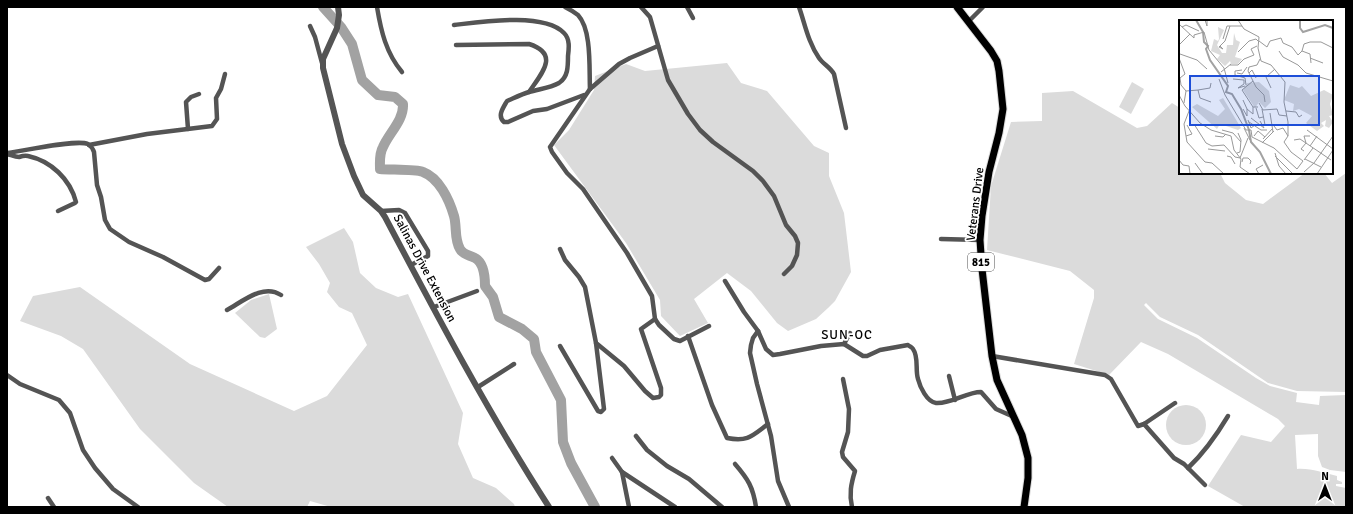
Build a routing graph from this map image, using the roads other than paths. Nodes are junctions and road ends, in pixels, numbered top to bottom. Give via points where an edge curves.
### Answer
1 (338, 7) edge
2 (377, 7) edge
3 (565, 7) edge
4 (641, 7) edge
5 (687, 7) edge
6 (799, 7) edge
7 (957, 7) edge
8 (983, 7) edge
9 (693, 18) dead end
10 (969, 21) junction
11 (454, 25) dead end
12 (310, 26) dead end
13 (456, 45) dead end
14 (658, 46) junction
15 (322, 63) junction
16 (402, 72) dead end
17 (225, 74) dead end
18 (590, 89) junction
19 (530, 92) junction
20 (199, 94) dead end
21 (585, 95) junction
22 (846, 128) dead end
23 (188, 129) junction
24 (89, 144) junction
25 (7, 153) edge
26 (58, 211) dead end
27 (381, 211) junction
28 (941, 239) dead end
29 (980, 240) junction
30 (560, 249) dead end
31 (411, 265) junction
32 (219, 268) dead end
33 (784, 274) dead end
34 (725, 281) dead end
35 (477, 291) dead end
36 (281, 295) dead end
37 (434, 307) junction
38 (227, 310) dead end
39 (655, 319) junction
40 (709, 326) dead end
41 (758, 332) junction
42 (850, 333) dead end
43 (688, 336) junction
44 (596, 343) junction
45 (844, 344) junction
46 (560, 346) dead end
47 (992, 356) junction
48 (514, 364) dead end
49 (7, 375) edge
50 (949, 376) dead end
51 (843, 379) dead end
52 (478, 387) junction
53 (955, 400) junction
54 (1174, 403) dead end
55 (1228, 416) dead end
56 (1014, 417) junction
57 (768, 424) junction
58 (1144, 424) junction
59 (636, 436) dead end
60 (612, 458) dead end
61 (735, 464) dead end
62 (1188, 468) junction
63 (622, 472) junction
64 (1205, 485) dead end
65 (48, 498) dead end
66 (54, 507) edge
67 (138, 507) edge
68 (549, 507) edge
69 (629, 507) edge
70 (675, 507) edge
71 (722, 507) edge
72 (756, 507) edge
73 (789, 507) edge
74 (852, 507) edge
75 (1024, 507) edge

1 - 15 street via 337,28
2 - 16 street via 383,38
3 - 18 street via 578,15 587,34
4 - 14 street via 650,17
5 - 9 street
6 - 22 street via 810,43 834,74
7 - 10 main road, Veterans Drive / 815
8 - 10 street
10 - 29 main road, Veterans Drive / 815 via 997,61 1003,109 986,191
11 - 19 street via 530,20 544,22 563,32 569,44 568,68 564,78 558,84
12 - 15 street
13 - 19 street via 536,46 544,52 546,65
14 - 18 street via 619,64
14 - 33 street via 668,80 700,130 754,171 774,196 786,225 798,243 797,256
15 - 27 street, Salinas Drive Extension via 342,144 354,176 363,195
17 - 23 street via 216,98 216,123 206,128
18 - 21 street
19 - 21 street via 507,101 500,115 504,122
20 - 23 street via 186,102
21 - 39 street via 550,147 567,173 583,188 627,253 652,296
23 - 24 street
24 - 25 street via 69,144
24 - 32 street via 94,152 97,184 105,220 110,229 129,242 164,257 205,280
25 - 26 street via 33,158 55,168 62,175 76,202
27 - 31 street, Salinas Drive Extension
27 - 31 street via 399,210 405,213 428,251 428,256
28 - 29 street
29 - 47 main road, Veterans Drive / 815
30 - 44 street via 585,287
31 - 37 street, Salinas Drive Extension
34 - 41 street
35 - 37 street
36 - 38 street via 269,291 259,292
37 - 52 street, Salinas Drive Extension
39 - 43 street via 674,339 680,340
39 - 44 street via 641,329 661,388 659,397 653,398 624,366
40 - 43 street
41 - 45 street via 766,349 773,355
41 - 57 street via 753,338 750,353
42 - 45 street
43 - 57 street via 712,405 727,438 743,440 753,436
44 - 46 street via 604,409 601,412 598,411
45 - 53 street via 863,356 908,345 913,348 918,380 927,397 935,403
47 - 56 main road, Veterans Drive / 815 via 997,380
47 - 58 street via 1105,375 1111,379 1138,426
48 - 52 street
49 - 67 street via 20,384 59,400 70,413 83,450 95,468 113,489
50 - 53 street
51 - 74 street via 849,409 848,432 842,452 855,471 850,487
52 - 68 street, Salinas Drive Extension
53 - 56 street via 981,392 996,410
54 - 58 street
55 - 62 street via 1200,457
56 - 75 main road, Veterans Drive / 815 via 1028,458
57 - 73 street via 778,481
58 - 62 street via 1174,458
59 - 71 street via 647,450 689,479
60 - 63 street
61 - 72 street via 748,479
62 - 64 street
63 - 69 street
63 - 70 street
65 - 66 street

